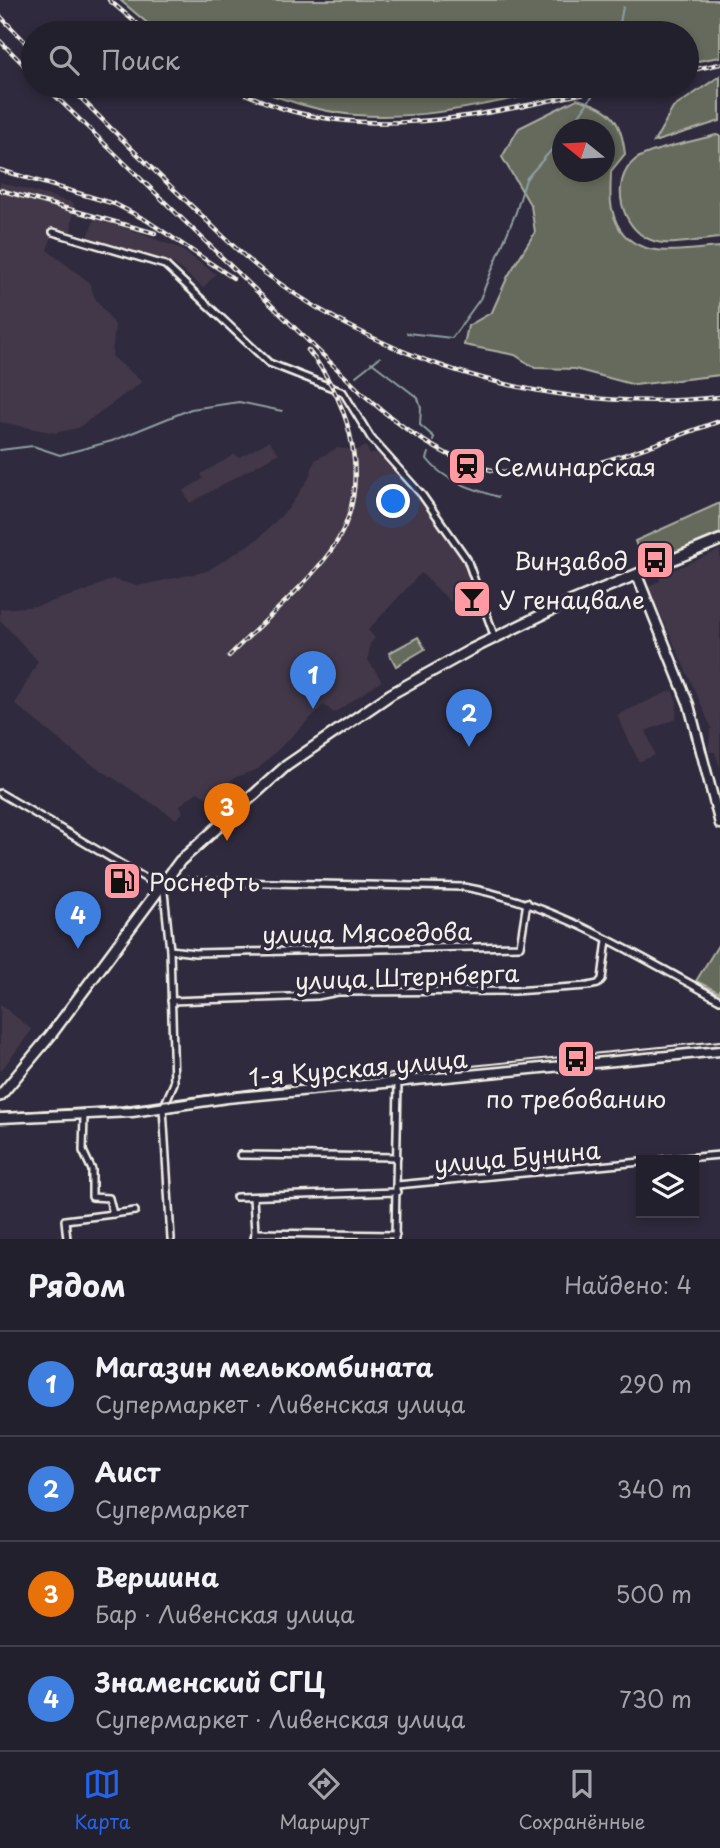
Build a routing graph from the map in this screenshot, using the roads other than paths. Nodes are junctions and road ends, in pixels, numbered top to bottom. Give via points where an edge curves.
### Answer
1 (53, 232) dead end
2 (720, 540) edge
3 (637, 575) junction
4 (495, 638) junction
5 (0, 793) edge
6 (720, 824) edge
7 (169, 877) junction
8 (160, 888) junction
9 (527, 902) junction
10 (607, 940) junction
11 (170, 950) junction
12 (720, 1000) edge
13 (171, 1001) junction
14 (720, 1051) edge
15 (398, 1082) junction
16 (0, 1096) edge
17 (163, 1108) junction
18 (84, 1115) junction
19 (0, 1118) edge
20 (240, 1155) dead end
21 (720, 1155) edge
22 (397, 1157) junction
23 (699, 1157) edge
24 (636, 1163) edge
25 (397, 1189) junction
26 (236, 1197) dead end
27 (253, 1198) junction
28 (135, 1211) dead end
29 (113, 1214) junction
30 (255, 1236) edge
31 (396, 1237) edge
32 (68, 1239) edge
33 (171, 1239) edge

1 - 4 street via 164,265 269,363 343,392 371,438 422,495 467,559
2 - 3 main road
3 - 4 main road
3 - 6 street via 689,705
4 - 7 main road via 391,694 316,743 218,824
5 - 8 street
7 - 8 main road
7 - 9 street via 179,881 464,887
8 - 11 street via 166,899
8 - 16 main road
9 - 10 street
9 - 11 street, улица Мясоедова via 520,946
10 - 12 street
10 - 13 street, улица Штернберга via 602,979 588,986
11 - 13 street
13 - 17 street via 174,1083
14 - 15 street, 1-я Курская улица
15 - 17 street, 1-я Курская улица
15 - 22 street
17 - 18 street, 1-я Курская улица
17 - 33 street
18 - 19 street, 1-я Курская улица
18 - 29 street via 83,1151 92,1170 92,1197 109,1198
20 - 22 street
21 - 23 street
22 - 25 street
24 - 25 street, улица Бунина
25 - 27 street, улица Бунина
25 - 31 street
26 - 27 street, улица Бунина
27 - 30 street
28 - 29 street
29 - 32 street via 65,1220
30 - 31 street

